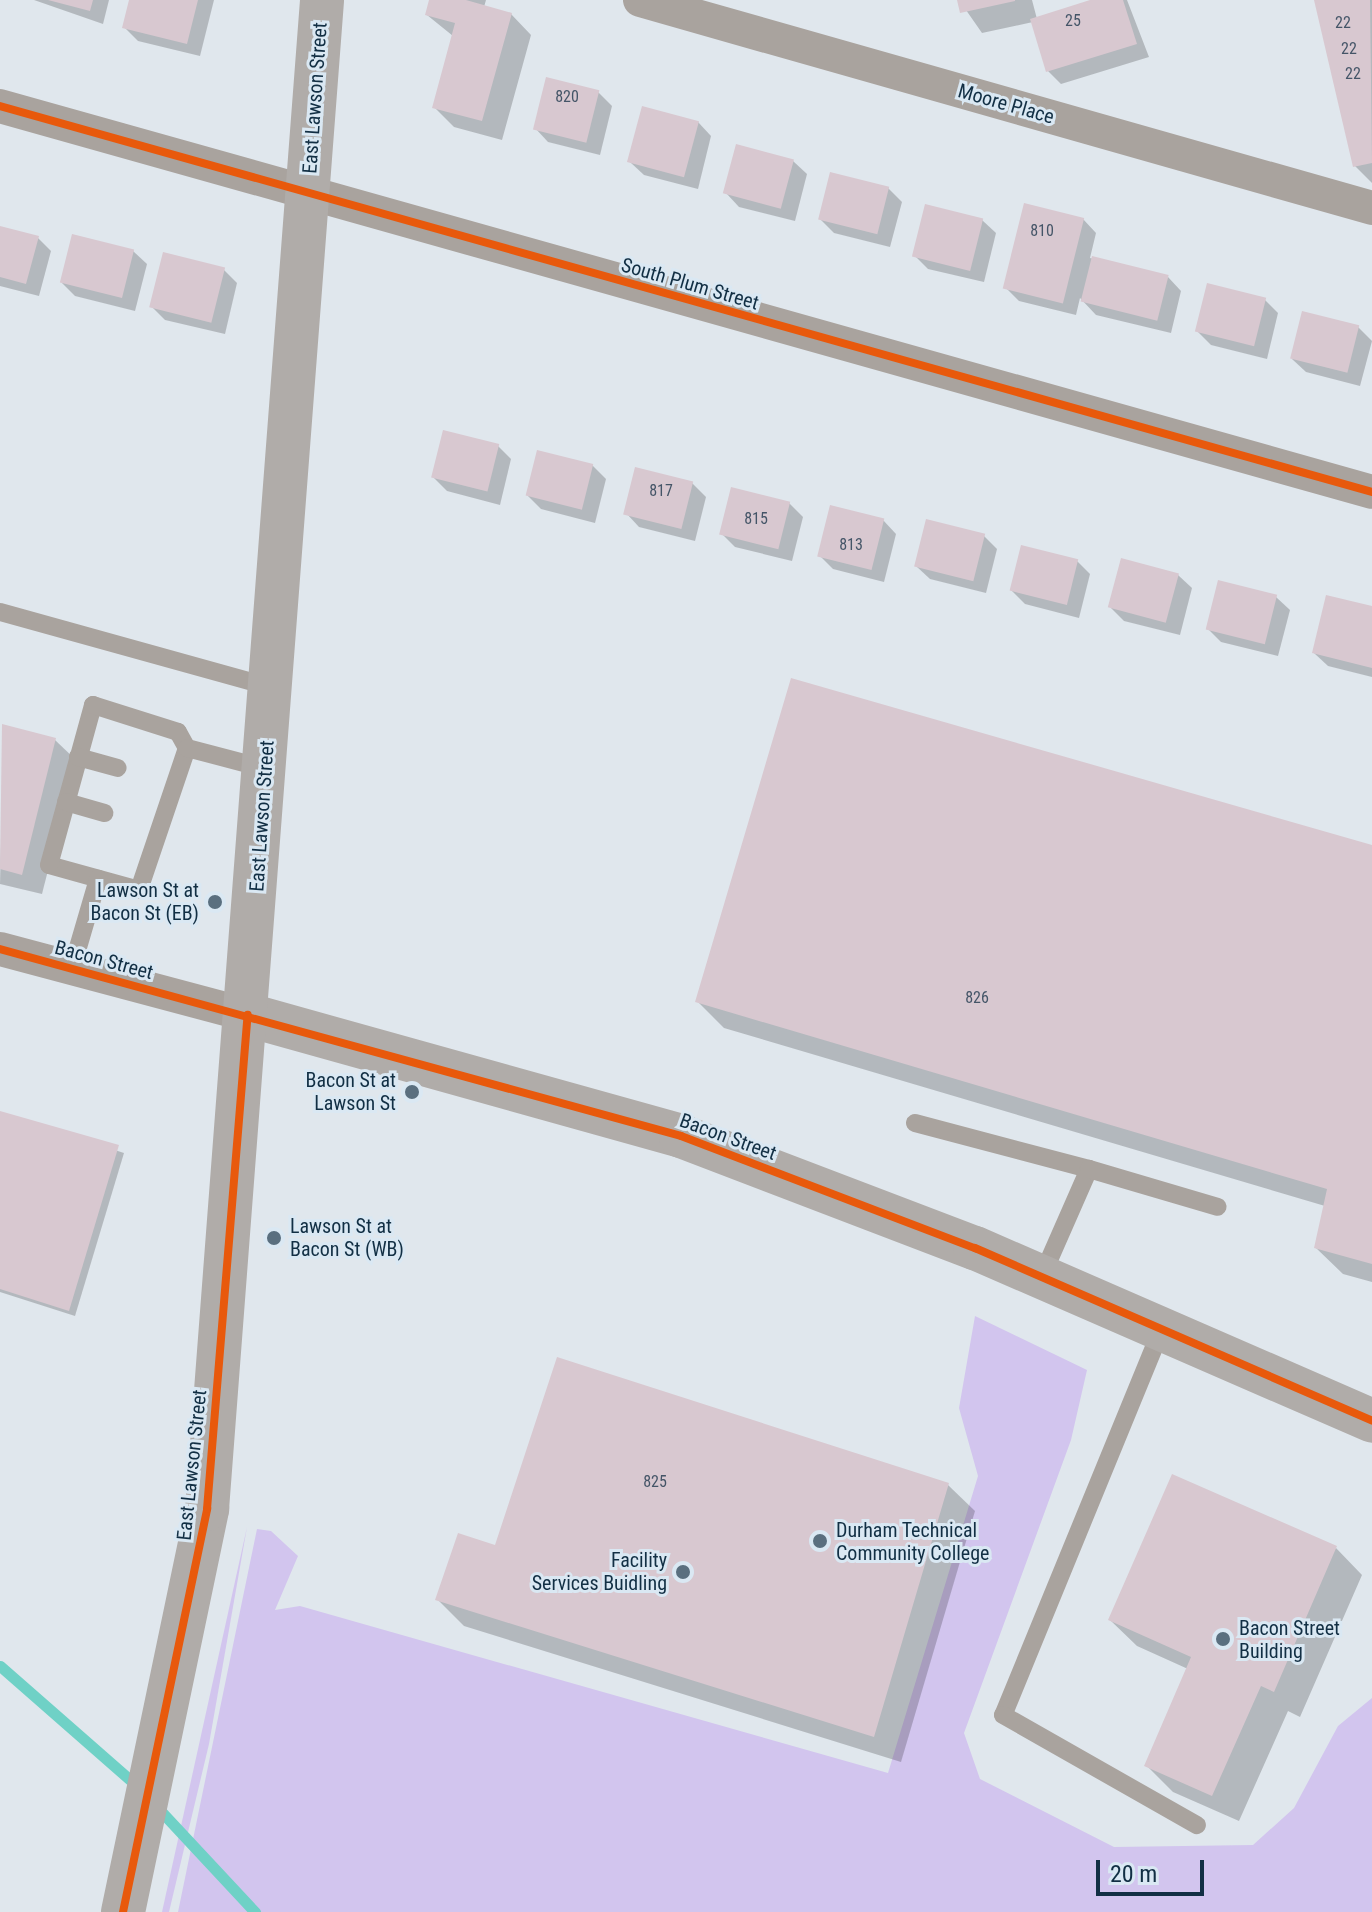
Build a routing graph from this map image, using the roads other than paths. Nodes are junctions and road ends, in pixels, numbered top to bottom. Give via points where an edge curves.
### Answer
1 (322, 0) edge
2 (640, 0) edge
3 (0, 106) edge
4 (308, 193) junction
5 (1372, 208) edge
6 (1372, 492) edge
7 (0, 612) edge
8 (272, 687) junction
9 (187, 748) junction
10 (78, 757) junction
11 (118, 768) dead end
12 (266, 769) junction
13 (156, 778) dead end
14 (175, 783) junction
15 (66, 802) junction
16 (104, 813) dead end
17 (98, 879) junction
18 (0, 949) edge
19 (72, 968) junction
20 (248, 1015) junction
21 (915, 1123) dead end
22 (1089, 1169) junction
23 (1218, 1207) dead end
24 (1042, 1276) junction
25 (1163, 1327) junction
26 (1372, 1421) edge
27 (1197, 1825) dead end
28 (123, 1912) edge

1 - 4 street, East Lawson Street
2 - 5 street, Moore Place
3 - 4 street, South Plum Street
4 - 6 street, South Plum Street
4 - 8 street, East Lawson Street
7 - 8 lane
8 - 12 street, East Lawson Street
9 - 10 lane via 178,732 93,705
9 - 12 lane
9 - 14 lane
10 - 11 lane
10 - 15 lane
12 - 20 street, East Lawson Street
13 - 14 lane
14 - 17 lane via 152,825 139,890
15 - 16 lane
15 - 17 lane via 49,865
17 - 19 lane
18 - 19 street, Bacon Street
19 - 20 street, Bacon Street
20 - 24 street, Bacon Street via 681,1136
20 - 28 street, East Lawson Street via 207,1509
21 - 22 lane
22 - 23 lane
22 - 24 lane
24 - 25 street, Bacon Street
25 - 26 street, Bacon Street
25 - 27 lane via 1003,1715

